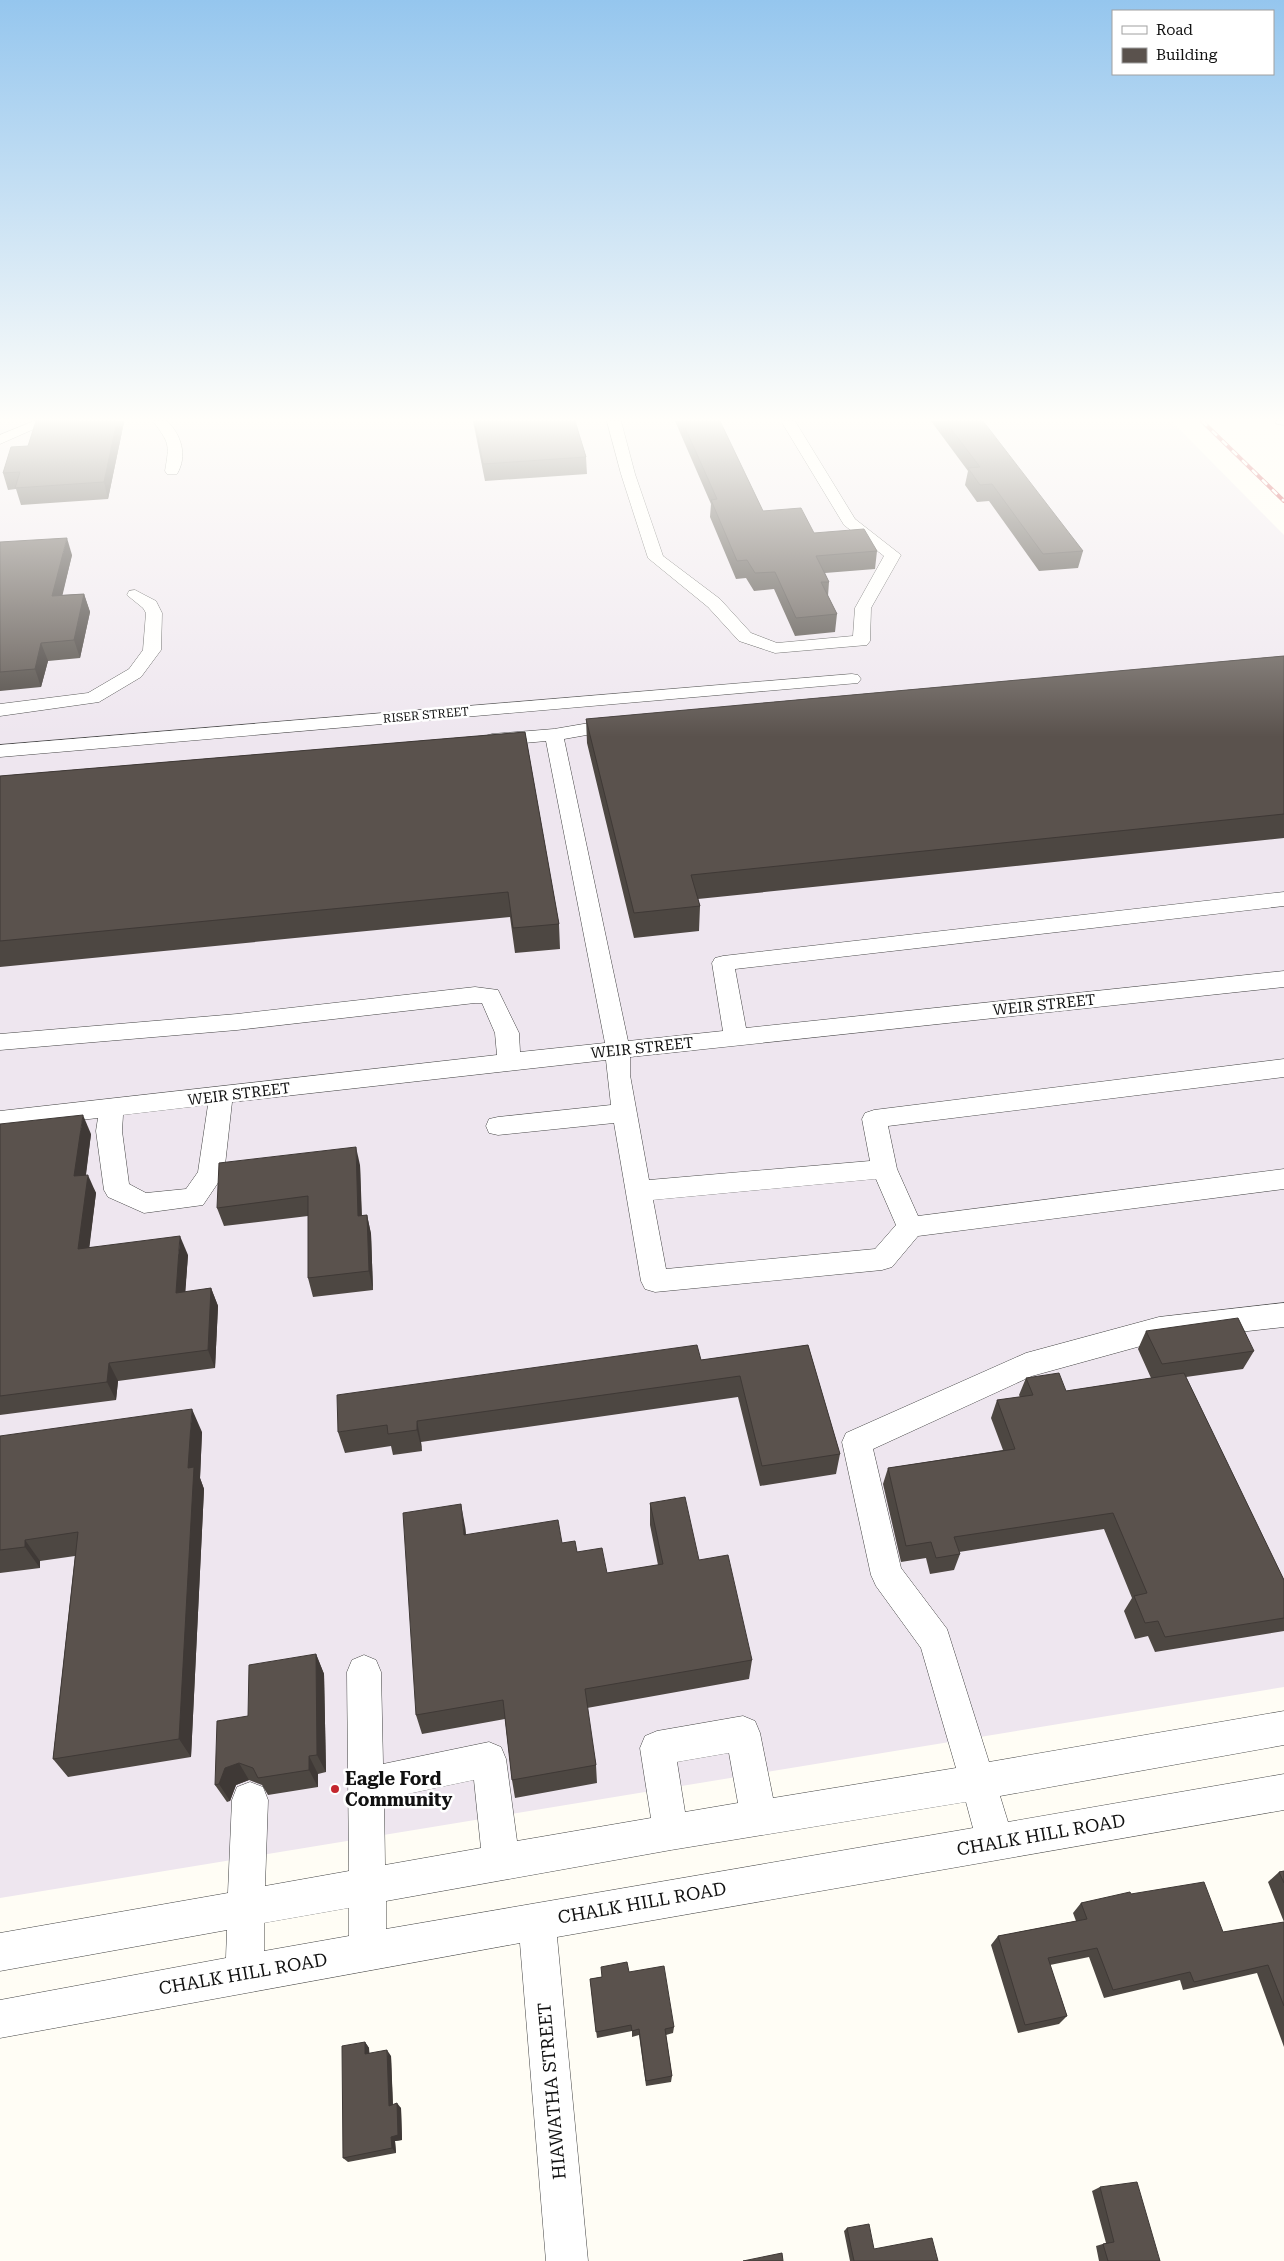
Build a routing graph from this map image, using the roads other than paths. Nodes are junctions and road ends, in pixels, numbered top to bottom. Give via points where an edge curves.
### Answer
1 (646, 527) edge
2 (855, 527) edge
3 (134, 595) dead end
4 (852, 679) dead end
5 (0, 710) edge
6 (636, 723) edge
7 (554, 735) junction
8 (474, 741) edge
9 (0, 751) edge
10 (1284, 898) edge
11 (1284, 979) edge
12 (736, 1037) junction
13 (0, 1042) edge
14 (618, 1050) junction
15 (509, 1062) junction
16 (1284, 1068) edge
17 (221, 1096) junction
18 (112, 1108) junction
19 (625, 1113) junction
20 (0, 1120) edge
21 (498, 1126) dead end
22 (884, 1169) junction
23 (1284, 1179) edge
24 (638, 1191) junction
25 (910, 1227) junction
26 (1284, 1316) edge
27 (364, 1672) dead end
28 (1284, 1728) edge
29 (978, 1782) junction
30 (366, 1785) junction
31 (1284, 1792) edge
32 (250, 1800) dead end
33 (758, 1818) junction
34 (671, 1832) junction
35 (996, 1843) junction
36 (501, 1862) junction
37 (368, 1886) junction
38 (247, 1908) junction
39 (537, 1921) junction
40 (368, 1951) junction
41 (0, 1952) edge
42 (244, 1973) junction
43 (0, 2019) edge
44 (567, 2261) edge

1 - 2 street via 656,558 714,603 745,637 775,648 861,641 864,608 893,555
3 - 5 street via 150,605 154,613 152,650 135,673 93,698
4 - 9 street, RISER STREET
6 - 7 street via 597,726
7 - 8 street
7 - 14 street
10 - 12 street via 723,963
11 - 12 street, WEIR STREET
12 - 14 street, WEIR STREET
13 - 15 street via 237,1022 475,995 490,996 507,1033
14 - 15 street, WEIR STREET
14 - 19 street via 618,1075
15 - 17 street, WEIR STREET
16 - 22 street via 874,1119
17 - 18 street, WEIR STREET
17 - 18 street via 211,1174 194,1198 144,1202 117,1190 109,1131
18 - 20 street, WEIR STREET
19 - 21 street
19 - 24 street
22 - 24 street
22 - 25 street
23 - 25 street
24 - 25 street via 655,1281 882,1259
26 - 29 street via 1158,1329 1026,1364 857,1442 887,1575 935,1640
27 - 30 street
28 - 29 street
29 - 33 street
29 - 35 street
30 - 36 street via 488,1759
30 - 37 street
31 - 35 street, CHALK HILL ROAD
32 - 38 street
33 - 34 street
33 - 34 street via 742,1733 657,1748
34 - 36 street
35 - 39 street, CHALK HILL ROAD
36 - 37 street
37 - 38 street
37 - 40 street
38 - 41 street
38 - 42 street
39 - 40 street, CHALK HILL ROAD
39 - 44 street, HIAWATHA STREET
40 - 42 street, CHALK HILL ROAD
42 - 43 street, CHALK HILL ROAD

